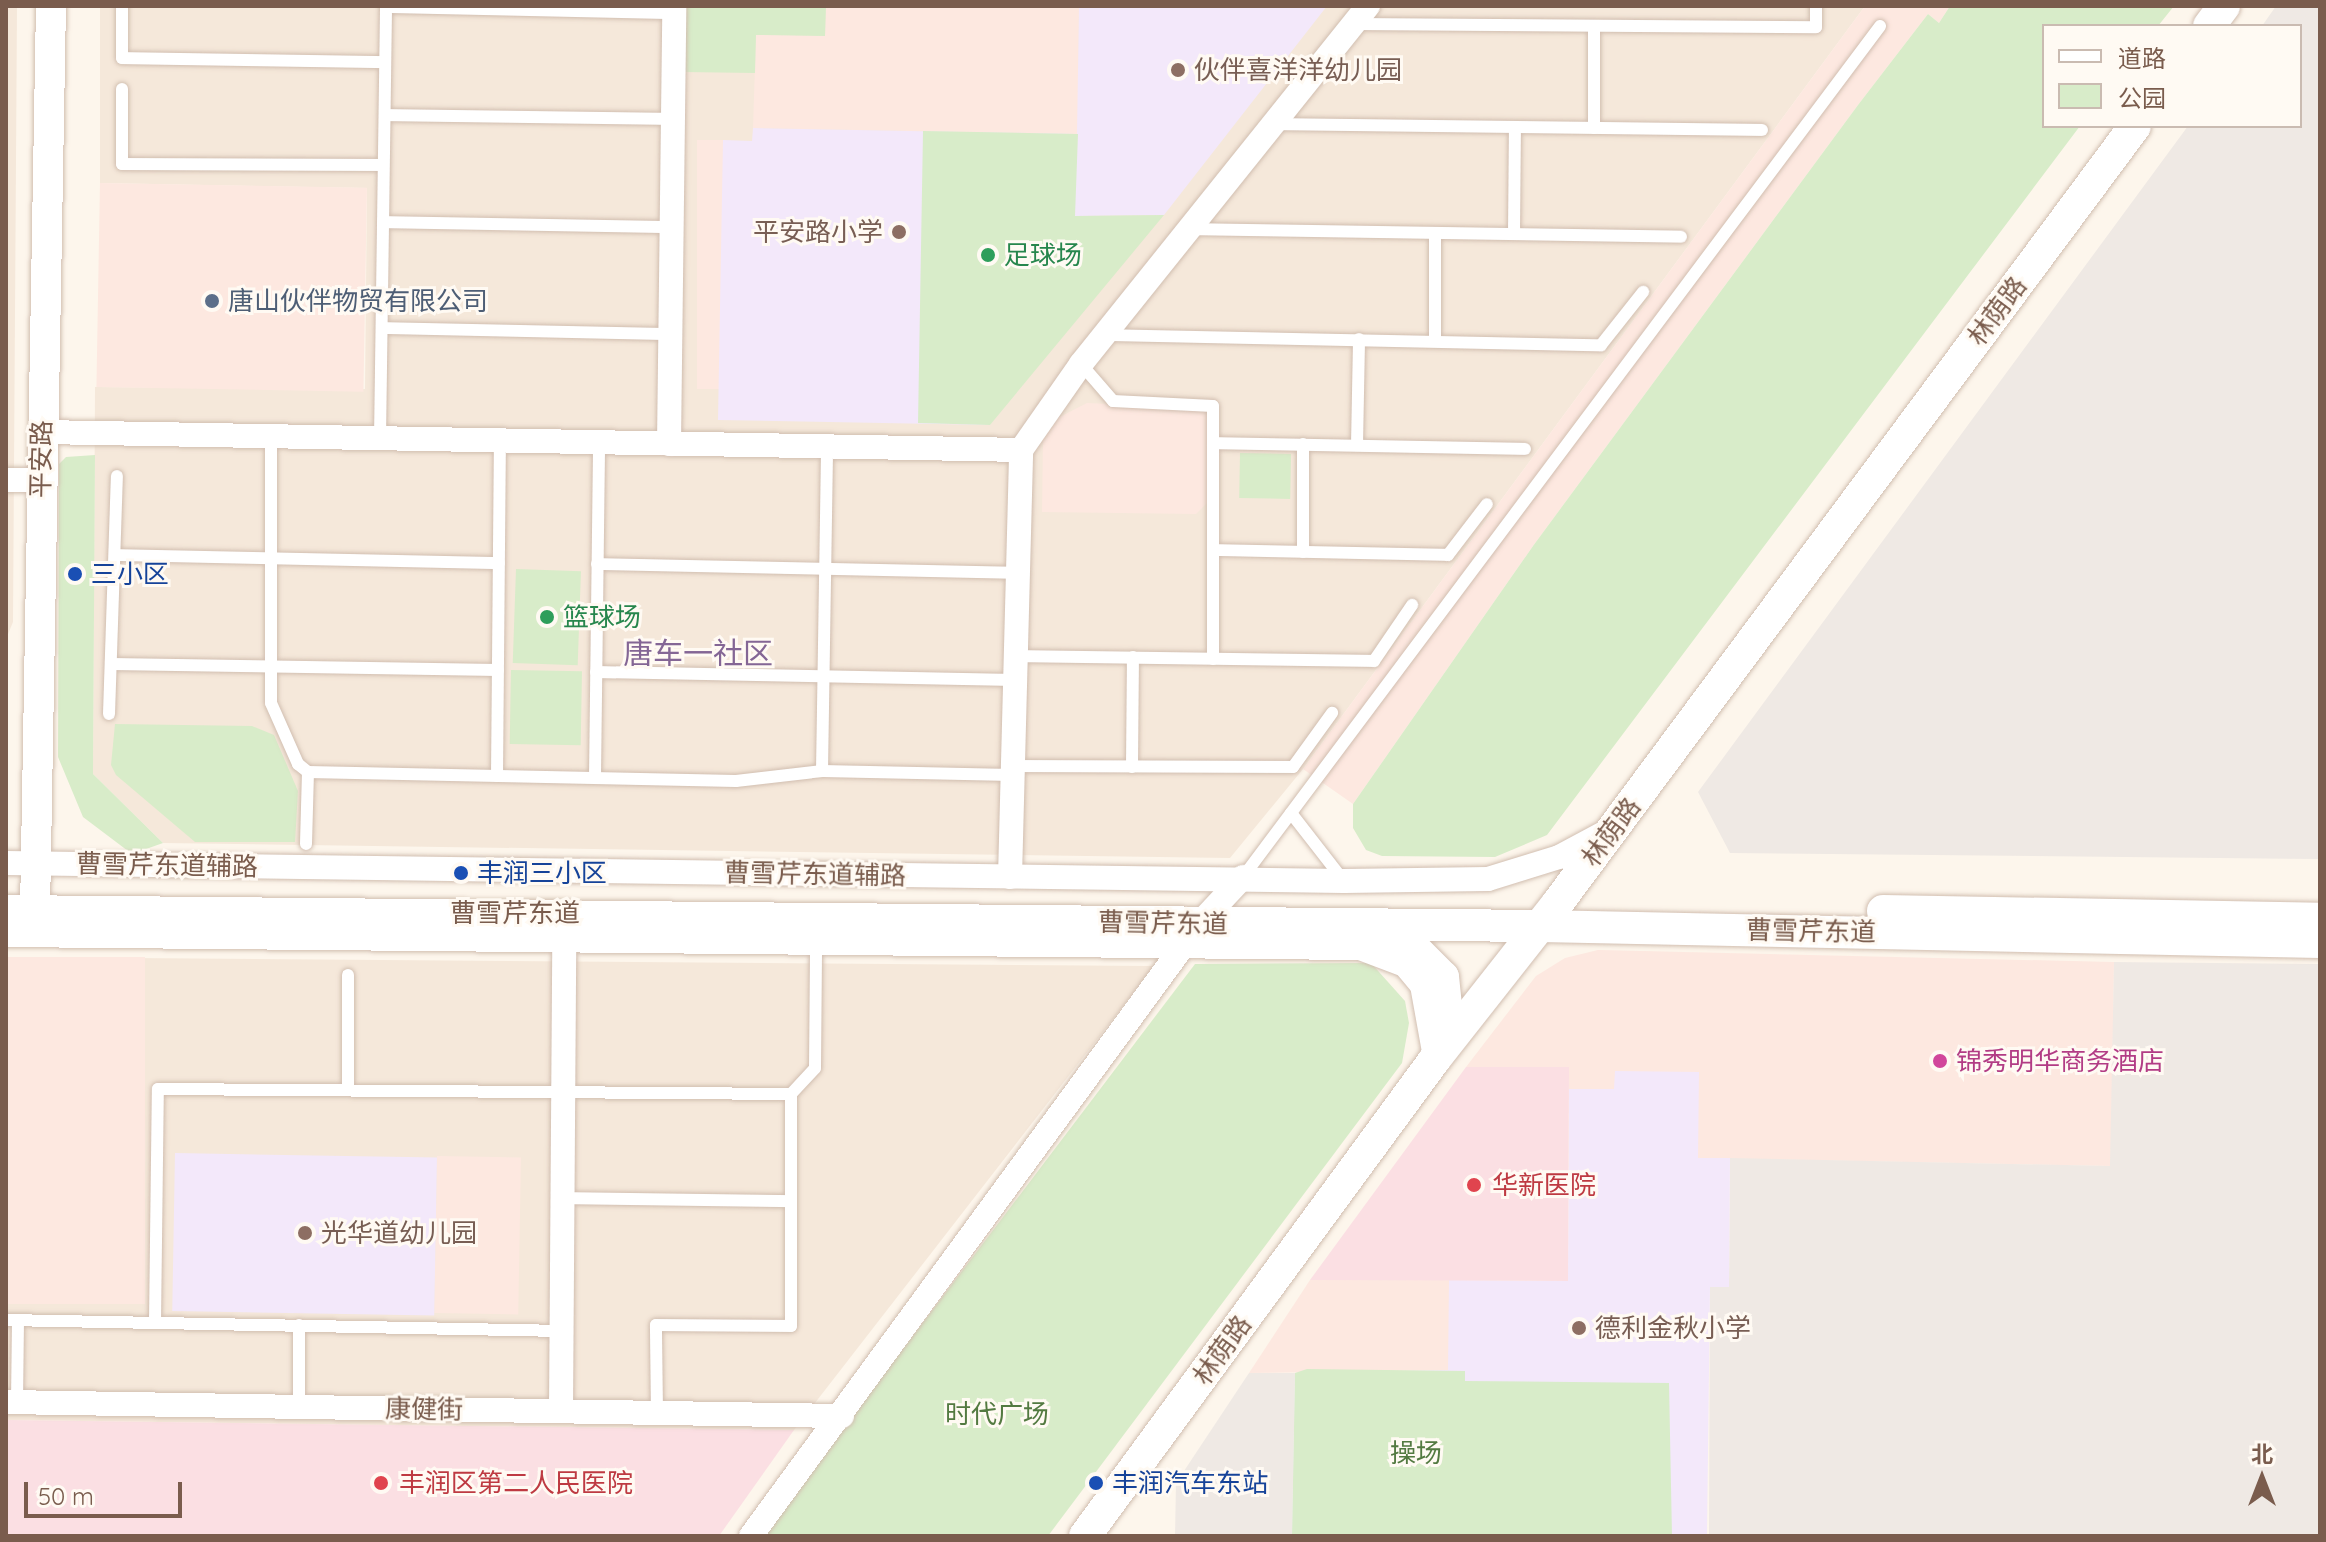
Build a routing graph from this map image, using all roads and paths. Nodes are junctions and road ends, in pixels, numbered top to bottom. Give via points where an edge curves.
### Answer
1 (51, 6) edge
2 (122, 6) edge
3 (1816, 6) edge
4 (2224, 6) edge
5 (386, 7) edge
6 (674, 10) edge
7 (1361, 15) edge
8 (2210, 24) edge
9 (1594, 26) junction
10 (1880, 26) dead end
11 (385, 62) junction
12 (122, 89) dead end
13 (385, 115) junction
14 (672, 119) junction
15 (1273, 124) junction
16 (1515, 127) junction
17 (1594, 128) junction
18 (2134, 128) edge
19 (1762, 130) dead end
20 (383, 165) junction
21 (383, 222) junction
22 (671, 227) junction
23 (1189, 229) junction
24 (1435, 233) junction
25 (1514, 234) junction
26 (1681, 237) dead end
27 (1643, 292) dead end
28 (382, 328) junction
29 (670, 334) junction
30 (1105, 335) junction
31 (1359, 339) junction
32 (1435, 341) junction
33 (1081, 364) junction
34 (42, 432) junction
35 (271, 437) junction
36 (380, 439) junction
37 (500, 441) junction
38 (599, 443) junction
39 (1213, 443) junction
40 (669, 444) junction
41 (1303, 444) junction
42 (1357, 445) junction
43 (827, 448) junction
44 (1525, 449) dead end
45 (1021, 450) junction
46 (117, 476) dead end
47 (6, 480) edge
48 (41, 480) junction
49 (1487, 504) dead end
50 (1214, 550) junction
51 (1303, 552) junction
52 (115, 555) junction
53 (271, 558) junction
54 (499, 563) junction
55 (597, 564) junction
56 (825, 569) junction
57 (1018, 573) junction
58 (1412, 605) dead end
59 (1016, 656) junction
60 (1133, 657) junction
61 (1213, 659) junction
62 (112, 664) junction
63 (271, 667) junction
64 (498, 670) junction
65 (596, 672) junction
66 (824, 676) junction
67 (1015, 680) junction
68 (1332, 713) dead end
69 (109, 714) dead end
70 (1132, 767) junction
71 (822, 771) junction
72 (1012, 771) junction
73 (308, 772) junction
74 (497, 776) junction
75 (595, 777) junction
76 (1291, 813) junction
77 (1614, 828) junction
78 (306, 844) dead end
79 (1010, 877) junction
80 (1243, 877) junction
81 (1344, 881) junction
82 (23, 895) edge
83 (1549, 915) junction
84 (2320, 919) edge
85 (1199, 925) junction
86 (1353, 925) junction
87 (564, 928) junction
88 (6, 935) edge
89 (2320, 942) edge
90 (816, 944) junction
91 (348, 975) dead end
92 (1435, 1059) junction
93 (348, 1090) junction
94 (563, 1091) junction
95 (791, 1094) junction
96 (562, 1198) junction
97 (791, 1201) junction
98 (12, 1320) edge
99 (155, 1323) junction
100 (299, 1325) junction
101 (562, 1331) junction
102 (12, 1402) edge
103 (299, 1407) junction
104 (561, 1411) junction
105 (657, 1413) junction
106 (842, 1416) junction
107 (751, 1536) edge
108 (1085, 1536) edge

1 - 34 street, 平安路
2 - 11 lane via 122,58
3 - 9 lane via 1816,27
4 - 8 main road
5 - 6 lane
5 - 11 lane
6 - 14 street
7 - 9 lane
7 - 15 street
9 - 17 lane
10 - 76 lane
11 - 13 lane
12 - 20 lane via 122,164
13 - 14 lane
13 - 20 lane
14 - 22 street
15 - 16 lane
15 - 23 street
16 - 17 lane
16 - 25 lane
17 - 19 lane
18 - 77 main road, 林荫路
20 - 21 lane
21 - 22 lane
21 - 28 lane
22 - 29 street
23 - 24 lane
23 - 30 street
24 - 25 lane
24 - 32 lane
25 - 26 lane
27 - 32 lane via 1601,345
28 - 29 lane
28 - 36 lane
29 - 40 street
30 - 31 lane
30 - 33 street
31 - 32 lane
31 - 42 lane
33 - 39 lane via 1113,401 1213,406
33 - 45 street
34 - 35 street
34 - 48 street, 平安路
35 - 36 street
35 - 53 lane
36 - 37 street
37 - 38 street
37 - 54 lane
38 - 40 street
38 - 55 lane
39 - 41 lane
39 - 50 lane
40 - 43 street
41 - 42 lane
41 - 51 lane
42 - 44 lane
43 - 45 street
43 - 56 lane
45 - 57 street
46 - 52 lane
47 - 48 street
48 - 82 street, 平安路
49 - 51 lane via 1448,555
50 - 51 lane
50 - 61 lane
52 - 53 lane
52 - 62 lane
53 - 54 lane
53 - 63 lane
54 - 64 lane
55 - 56 lane
55 - 65 lane
56 - 57 lane
56 - 66 lane
57 - 59 street
58 - 61 lane via 1374,661
59 - 60 lane
59 - 67 street
60 - 61 lane
60 - 70 lane
62 - 63 lane
62 - 69 lane
63 - 64 lane
63 - 73 lane via 274,716 298,764
64 - 74 lane
65 - 66 lane
65 - 75 lane
66 - 67 lane
66 - 71 lane
67 - 72 street
68 - 70 lane via 1293,767
70 - 72 lane
71 - 72 lane
71 - 75 lane via 736,781
72 - 79 street
73 - 74 lane
73 - 78 lane
74 - 75 lane
76 - 80 lane
76 - 81 lane
77 - 81 street, 曹雪芹东道辅路 via 1559,857 1488,879
77 - 83 main road, 林荫路
79 - 80 street, 曹雪芹东道辅路
79 - 82 street, 曹雪芹东道辅路
80 - 81 street, 曹雪芹东道辅路
80 - 85 street
82 - 85 main road, 曹雪芹东道
82 - 87 main road, 曹雪芹东道
82 - 88 street, 曹雪芹东道辅路
83 - 84 main road, 曹雪芹东道
83 - 85 main road, 曹雪芹东道
83 - 86 main road, 曹雪芹东道
83 - 89 main road, 曹雪芹东道
83 - 92 main road, 林荫路
85 - 86 main road, 曹雪芹东道
85 - 87 main road, 曹雪芹东道
85 - 90 street
85 - 92 street via 1360,948 1405,965 1422,985
85 - 106 street
86 - 92 main road via 1409,943 1443,977 1448,1025
87 - 90 street
87 - 94 street
90 - 95 lane via 815,1068
91 - 93 lane
92 - 108 main road, 林荫路
93 - 94 lane
93 - 99 lane via 158,1089
94 - 95 lane
94 - 96 street
95 - 97 lane
96 - 97 lane
96 - 101 street
97 - 105 lane via 791,1326 656,1325
98 - 99 lane
98 - 102 lane
99 - 100 lane
100 - 101 lane
100 - 103 lane
101 - 104 street
102 - 103 street, 康健街
103 - 104 street, 康健街
104 - 105 street, 康健街
105 - 106 street, 康健街
106 - 107 street

